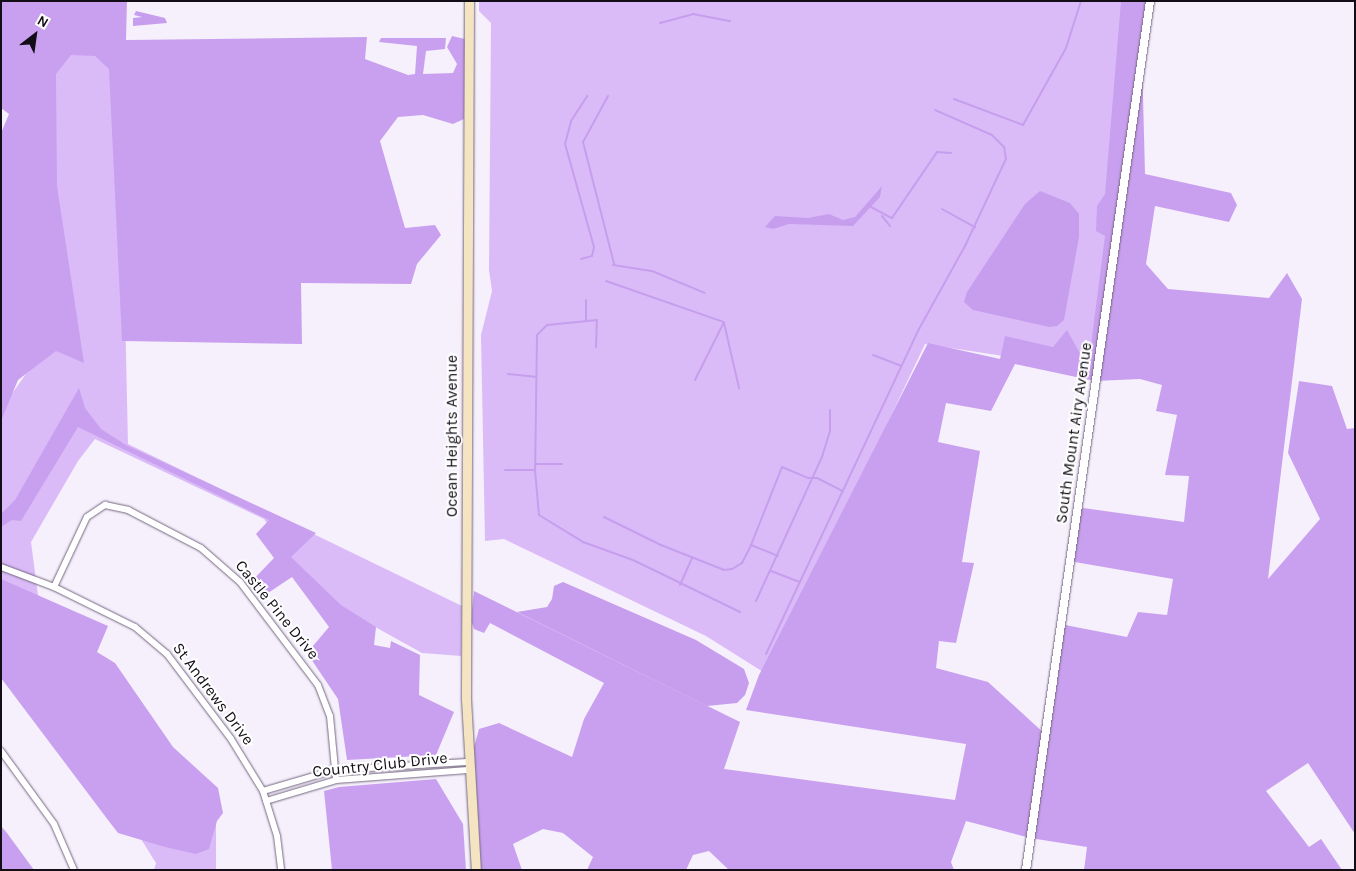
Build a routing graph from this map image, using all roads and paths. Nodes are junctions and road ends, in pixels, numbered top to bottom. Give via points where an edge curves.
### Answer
1 (469, 1) edge
2 (1150, 1) edge
3 (1, 567) edge
4 (54, 587) junction
5 (1, 751) edge
6 (468, 766) junction
7 (335, 770) junction
8 (336, 780) junction
9 (263, 791) junction
10 (266, 801) junction
11 (74, 870) edge
12 (281, 870) edge
13 (476, 870) edge
14 (1026, 870) edge

1 - 6 main road, Ocean Heights Avenue
2 - 14 street, South Mount Airy Avenue
3 - 4 street, St Andrews Drive
4 - 7 street, Castle Pine Drive via 87,517 105,505 128,510 192,542 240,582 313,678 330,716
4 - 9 street, St Andrews Drive via 135,627 167,654 231,739
5 - 11 street via 54,824
6 - 7 street, Country Club Drive
6 - 8 street, Country Club Drive
6 - 13 main road, Ocean Heights Avenue
7 - 8 street, Castle Pine Drive
7 - 9 street, Country Club Drive
8 - 10 street, Country Club Drive
9 - 10 street, St Andrews Drive
10 - 12 street, St Andrews Drive via 277,836

